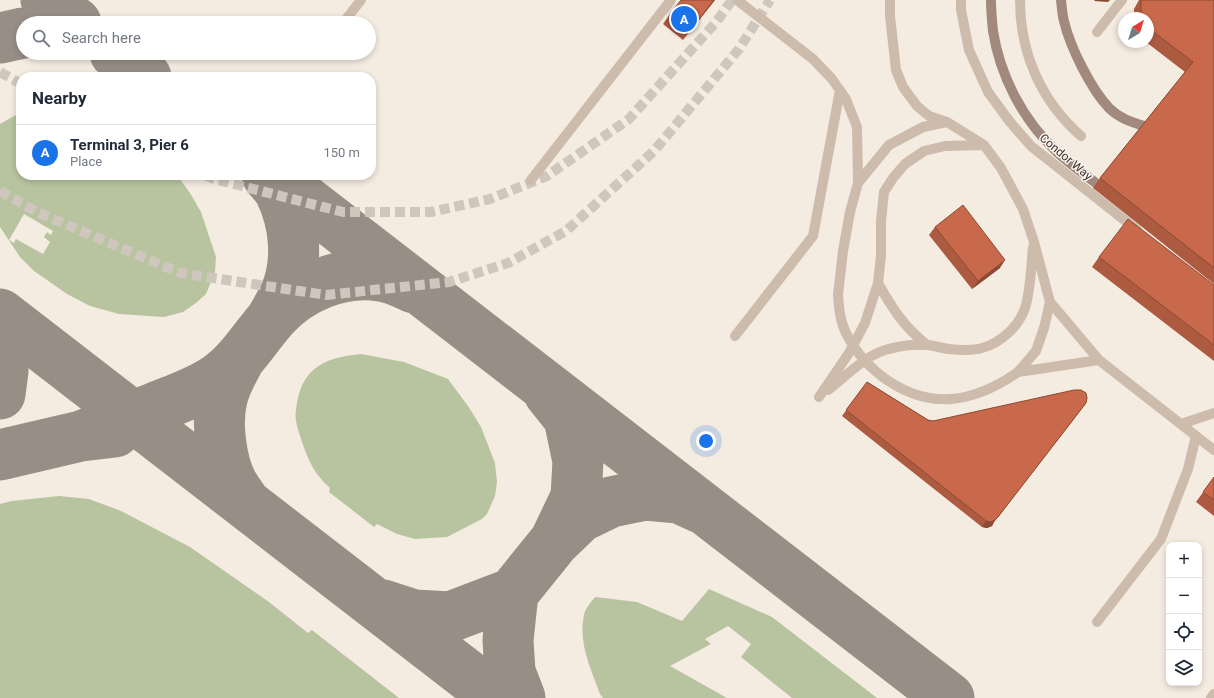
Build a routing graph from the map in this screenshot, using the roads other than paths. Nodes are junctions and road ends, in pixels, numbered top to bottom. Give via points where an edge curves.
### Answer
1 (361, 0) edge
2 (671, 0) edge
3 (737, 0) edge
4 (890, 0) edge
5 (960, 0) edge
6 (991, 0) edge
7 (1020, 0) edge
8 (1061, 0) edge
9 (1122, 0) edge
10 (348, 16) edge
11 (1097, 32) dead end
12 (840, 90) junction
13 (947, 122) junction
14 (1154, 128) edge
15 (1081, 136) dead end
16 (984, 145) junction
17 (531, 180) dead end
18 (858, 183) junction
19 (1114, 190) joint
20 (1099, 201) junction
21 (1148, 238) edge
22 (1034, 242) junction
23 (878, 283) junction
24 (1050, 302) junction
25 (735, 336) dead end
26 (927, 345) junction
27 (1099, 360) junction
28 (1018, 372) junction
29 (1214, 413) edge
30 (1180, 424) junction
31 (1196, 436) junction
32 (1214, 450) edge
33 (1097, 622) dead end
34 (1214, 694) edge
35 (1211, 698) edge

1 - 10 lane
2 - 17 lane
3 - 12 lane via 813,59
4 - 13 lane via 896,70 903,87 917,106 929,116
5 - 20 lane, Condor Way via 969,50 988,92 1031,146
6 - 19 street, bridge via 993,30 999,58 1010,86 1025,113 1056,151
7 - 15 lane via 1022,31 1028,56 1039,83 1052,105
8 - 14 street via 1064,22 1073,49 1096,91 1109,108 1120,116 1130,122
9 - 11 lane
12 - 18 lane via 857,127
12 - 25 lane via 813,236
13 - 16 lane
13 - 18 lane via 923,127 889,145
16 - 22 lane via 1001,168 1023,209
16 - 23 lane via 945,146 924,151 905,164 893,178 884,192
18 - 28 lane, bridge via 843,251 838,295 839,312 846,332 858,352 874,370 892,383 917,394 935,398 951,399 984,391
19 - 20 lane
20 - 21 lane, Condor Way
22 - 24 lane
22 - 26 lane via 1025,309 1008,334 982,348 965,350
23 - 26 lane via 899,318
23 - 26 lane via 861,332 845,360 818,397 874,355 902,346
24 - 27 lane
24 - 28 lane via 1036,351
27 - 28 lane
27 - 30 lane
29 - 30 lane
30 - 31 lane
31 - 32 lane
31 - 33 lane via 1188,470 1161,539
34 - 35 lane

